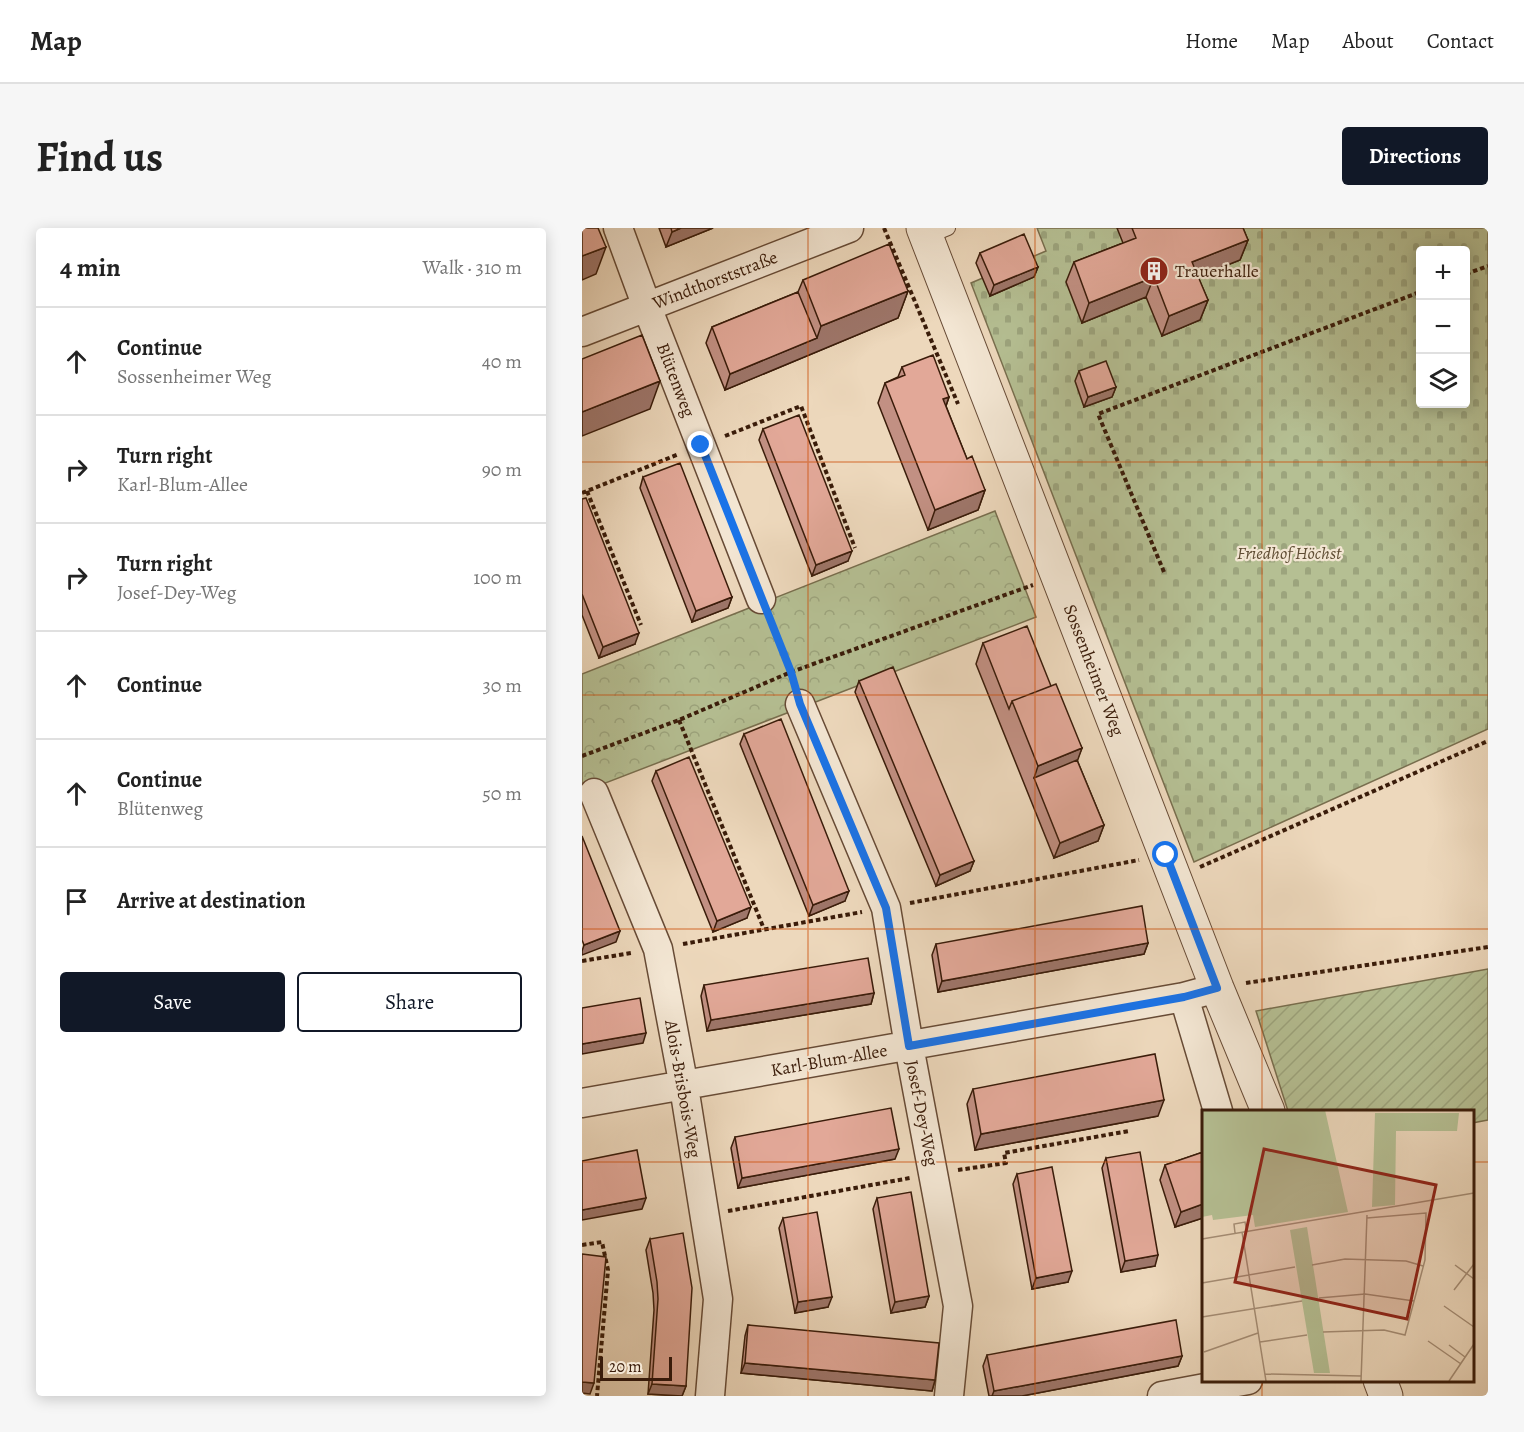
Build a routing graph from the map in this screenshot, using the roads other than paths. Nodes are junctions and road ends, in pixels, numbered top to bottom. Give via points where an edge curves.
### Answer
1 (618, 228) edge
2 (849, 228) edge
3 (933, 231) edge
4 (647, 307) junction
5 (582, 332) edge
6 (761, 598) road end
7 (800, 704) road end
8 (594, 793) dead end
9 (1217, 988) junction
10 (1184, 997) junction
11 (909, 1046) junction
12 (684, 1087) junction
13 (582, 1103) edge
14 (1218, 1110) edge
15 (1268, 1110) edge
16 (1243, 1381) edge
17 (1380, 1381) edge
18 (710, 1396) edge
19 (949, 1396) edge
20 (1162, 1396) edge
21 (1386, 1396) edge

1 - 4 street, Blütenweg
2 - 4 street, Windthorststraße
3 - 9 street, Sossenheimer Weg
4 - 5 street, Windthorststraße
4 - 6 street, Blütenweg
7 - 11 street, Josef-Dey-Weg via 886,908
8 - 12 street, Alois-Brisbois-Weg via 658,949
9 - 10 street, Karl-Blum-Allee
9 - 15 street, Sossenheimer Weg
10 - 11 street, Karl-Blum-Allee
10 - 14 street
11 - 12 street, Karl-Blum-Allee
11 - 19 street, Josef-Dey-Weg via 958,1306
12 - 13 street, Karl-Blum-Allee
12 - 18 street, Alois-Brisbois-Weg via 718,1299
16 - 20 street
17 - 21 street

